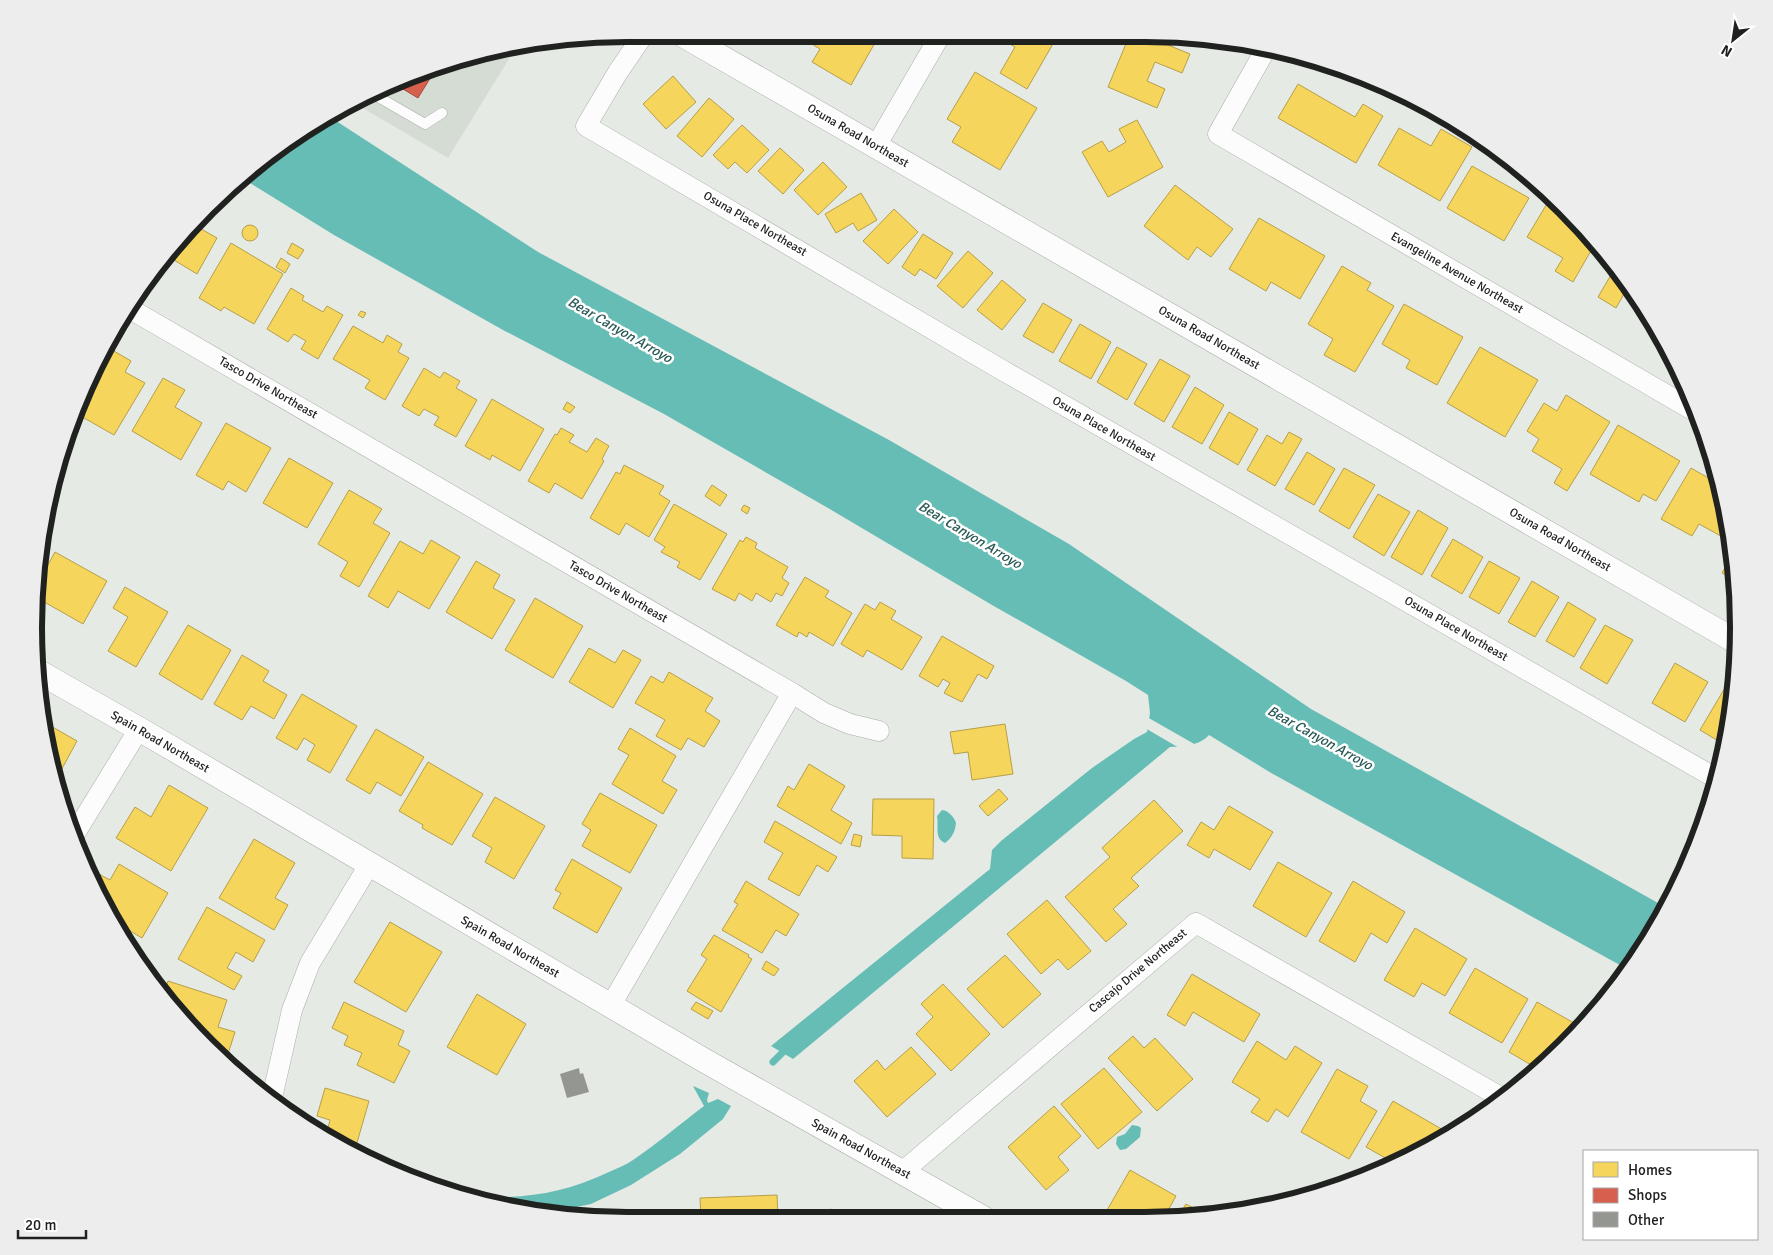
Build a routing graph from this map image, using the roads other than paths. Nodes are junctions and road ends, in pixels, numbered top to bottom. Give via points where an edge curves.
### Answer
1 (639, 42) edge
2 (695, 42) edge
3 (936, 42) edge
4 (1263, 55) edge
5 (380, 98) edge
6 (442, 113) dead end
7 (876, 146) junction
8 (135, 312) edge
9 (1687, 407) edge
10 (1730, 638) edge
11 (45, 675) edge
12 (792, 693) junction
13 (139, 729) junction
14 (879, 731) dead end
15 (1712, 776) edge
16 (79, 828) edge
17 (370, 865) junction
18 (611, 1006) junction
19 (273, 1093) edge
20 (1497, 1095) edge
21 (902, 1172) junction
22 (972, 1212) edge

1 - 15 street, Osuna Place Northeast via 586,126 1002,370
2 - 7 street, Osuna Road Northeast
3 - 7 street
4 - 9 street, Evangeline Avenue Northeast via 1218,134
5 - 6 lane via 425,124
7 - 10 street, Osuna Road Northeast
8 - 12 street, Tasco Drive Northeast
11 - 13 street, Spain Road Northeast
12 - 14 street, Tasco Drive Northeast via 824,713
12 - 18 street
13 - 16 street
13 - 17 street, Spain Road Northeast
17 - 18 street, Spain Road Northeast
17 - 19 street via 310,963 292,1010
18 - 21 street, Spain Road Northeast
20 - 21 street, Cascajo Drive Northeast via 1196,923
21 - 22 street, Spain Road Northeast

